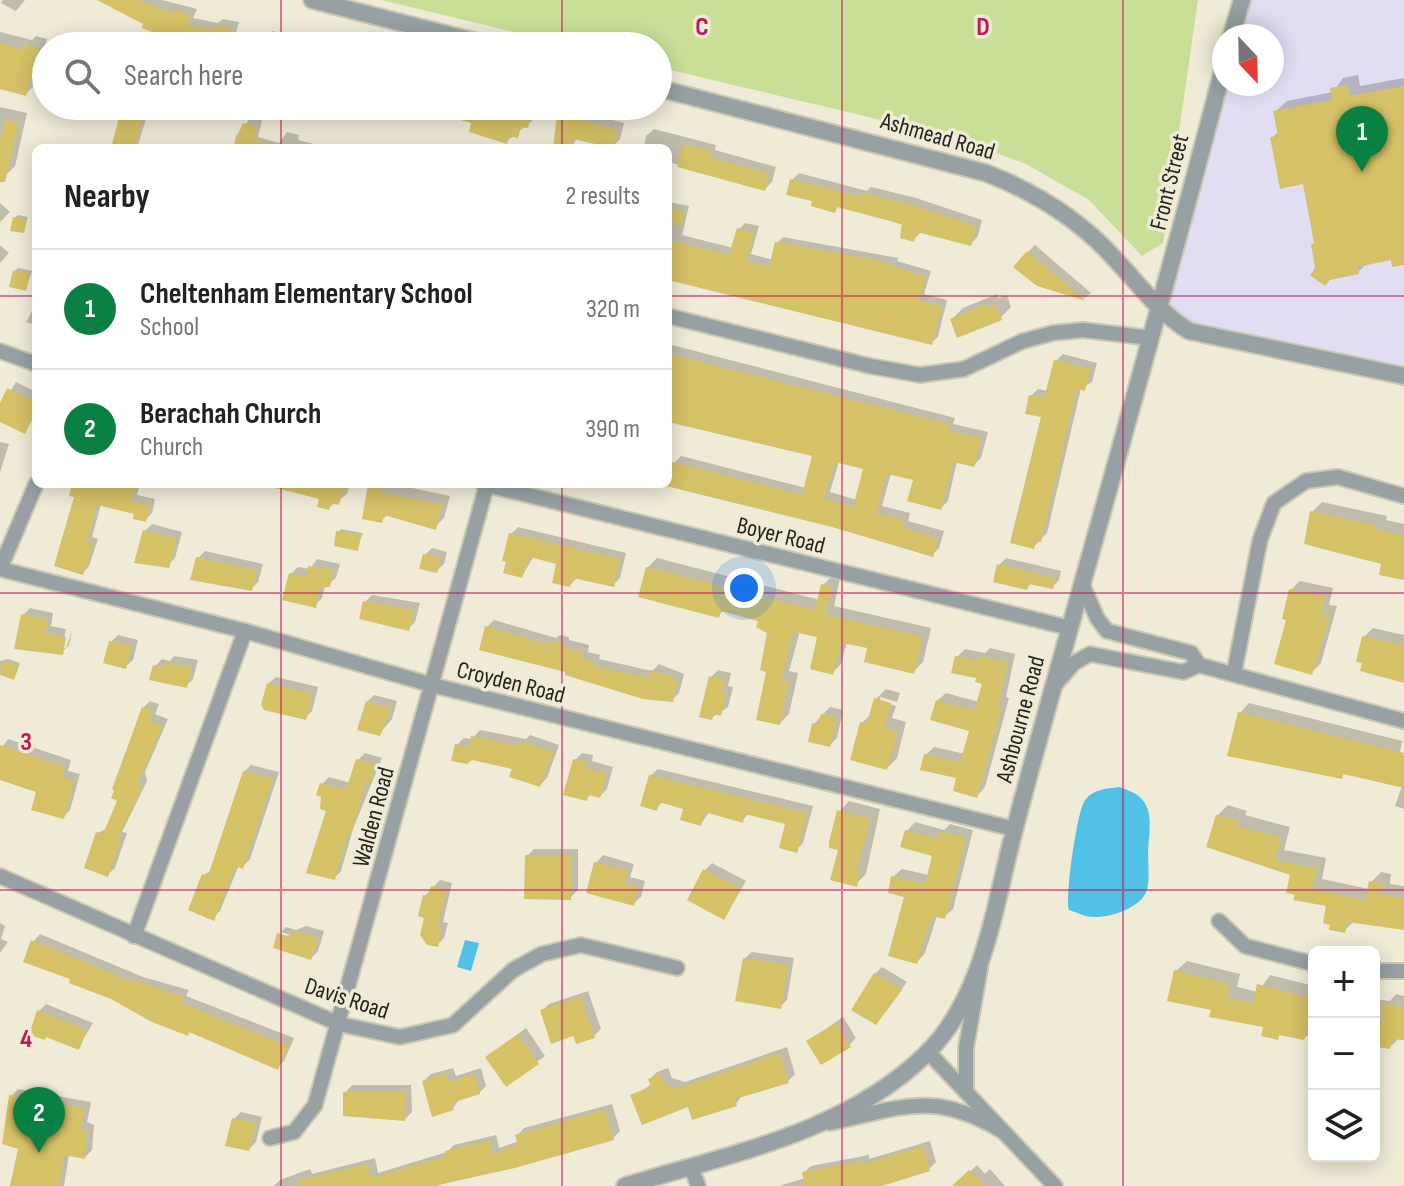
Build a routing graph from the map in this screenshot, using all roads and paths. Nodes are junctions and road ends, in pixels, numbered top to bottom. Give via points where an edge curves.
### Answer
1 (312, 0) edge
2 (1242, 0) edge
3 (1235, 24) edge
4 (438, 32) edge
5 (672, 92) edge
6 (1216, 96) edge
7 (1160, 312) junction
8 (672, 317) edge
9 (1151, 338) junction
10 (0, 351) edge
11 (32, 363) edge
12 (1404, 376) edge
13 (34, 488) edge
14 (484, 488) edge
15 (501, 488) edge
16 (1404, 496) edge
17 (0, 569) edge
18 (1083, 586) junction
19 (1070, 628) junction
20 (245, 631) junction
21 (1199, 665) junction
22 (1234, 673) junction
23 (432, 685) junction
24 (1053, 688) junction
25 (1404, 721) edge
26 (1014, 829) junction
27 (0, 876) edge
28 (1219, 921) dead end
29 (134, 936) junction
30 (982, 956) junction
31 (1308, 962) edge
32 (677, 968) dead end
33 (1380, 971) edge
34 (1404, 971) edge
35 (339, 1024) junction
36 (928, 1052) junction
37 (966, 1091) junction
38 (818, 1125) junction
39 (1004, 1132) junction
40 (270, 1138) dead end
41 (691, 1166) junction
42 (625, 1186) edge
43 (698, 1186) edge
44 (1055, 1186) edge

1 - 4 street
2 - 3 street
5 - 7 street, Ashmead Road via 941,160 1018,185 1091,235
6 - 7 street, Front Street
7 - 9 street, Ashbourne Road
7 - 12 street via 1189,331 1221,340
8 - 9 street via 920,375 964,369 1053,333 1083,330
9 - 18 street, Ashbourne Road
10 - 11 street
13 - 17 street
14 - 23 street, Walden Road
15 - 19 street, Boyer Road
16 - 22 street via 1338,477 1306,481 1274,503 1260,540
17 - 20 street, Croyden Road
18 - 19 street, Ashbourne Road
18 - 21 street via 1107,631 1191,653
19 - 24 street, Ashbourne Road
20 - 23 street, Croyden Road
20 - 29 street
21 - 22 street
21 - 24 street via 1183,672 1090,654 1074,663
22 - 25 street
23 - 26 street, Croyden Road
23 - 35 street, Walden Road
24 - 26 street, Ashbourne Road
26 - 30 street, Ashbourne Road
27 - 29 street, Davis Road
28 - 31 street via 1245,946
29 - 35 street, Davis Road
30 - 36 street, Ashbourne Road via 962,1004
30 - 37 street via 966,1048
32 - 35 street, Davis Road via 581,945 542,954 513,970 453,1025 400,1037
33 - 34 street
35 - 40 street, Walden Road via 315,1105 294,1132
36 - 37 street
36 - 38 street, Ashbourne Road via 868,1101
37 - 39 street
38 - 39 street via 925,1104 972,1113
38 - 41 street, Ashbourne Road
39 - 44 street
41 - 42 street, Ashbourne Road
41 - 43 street

